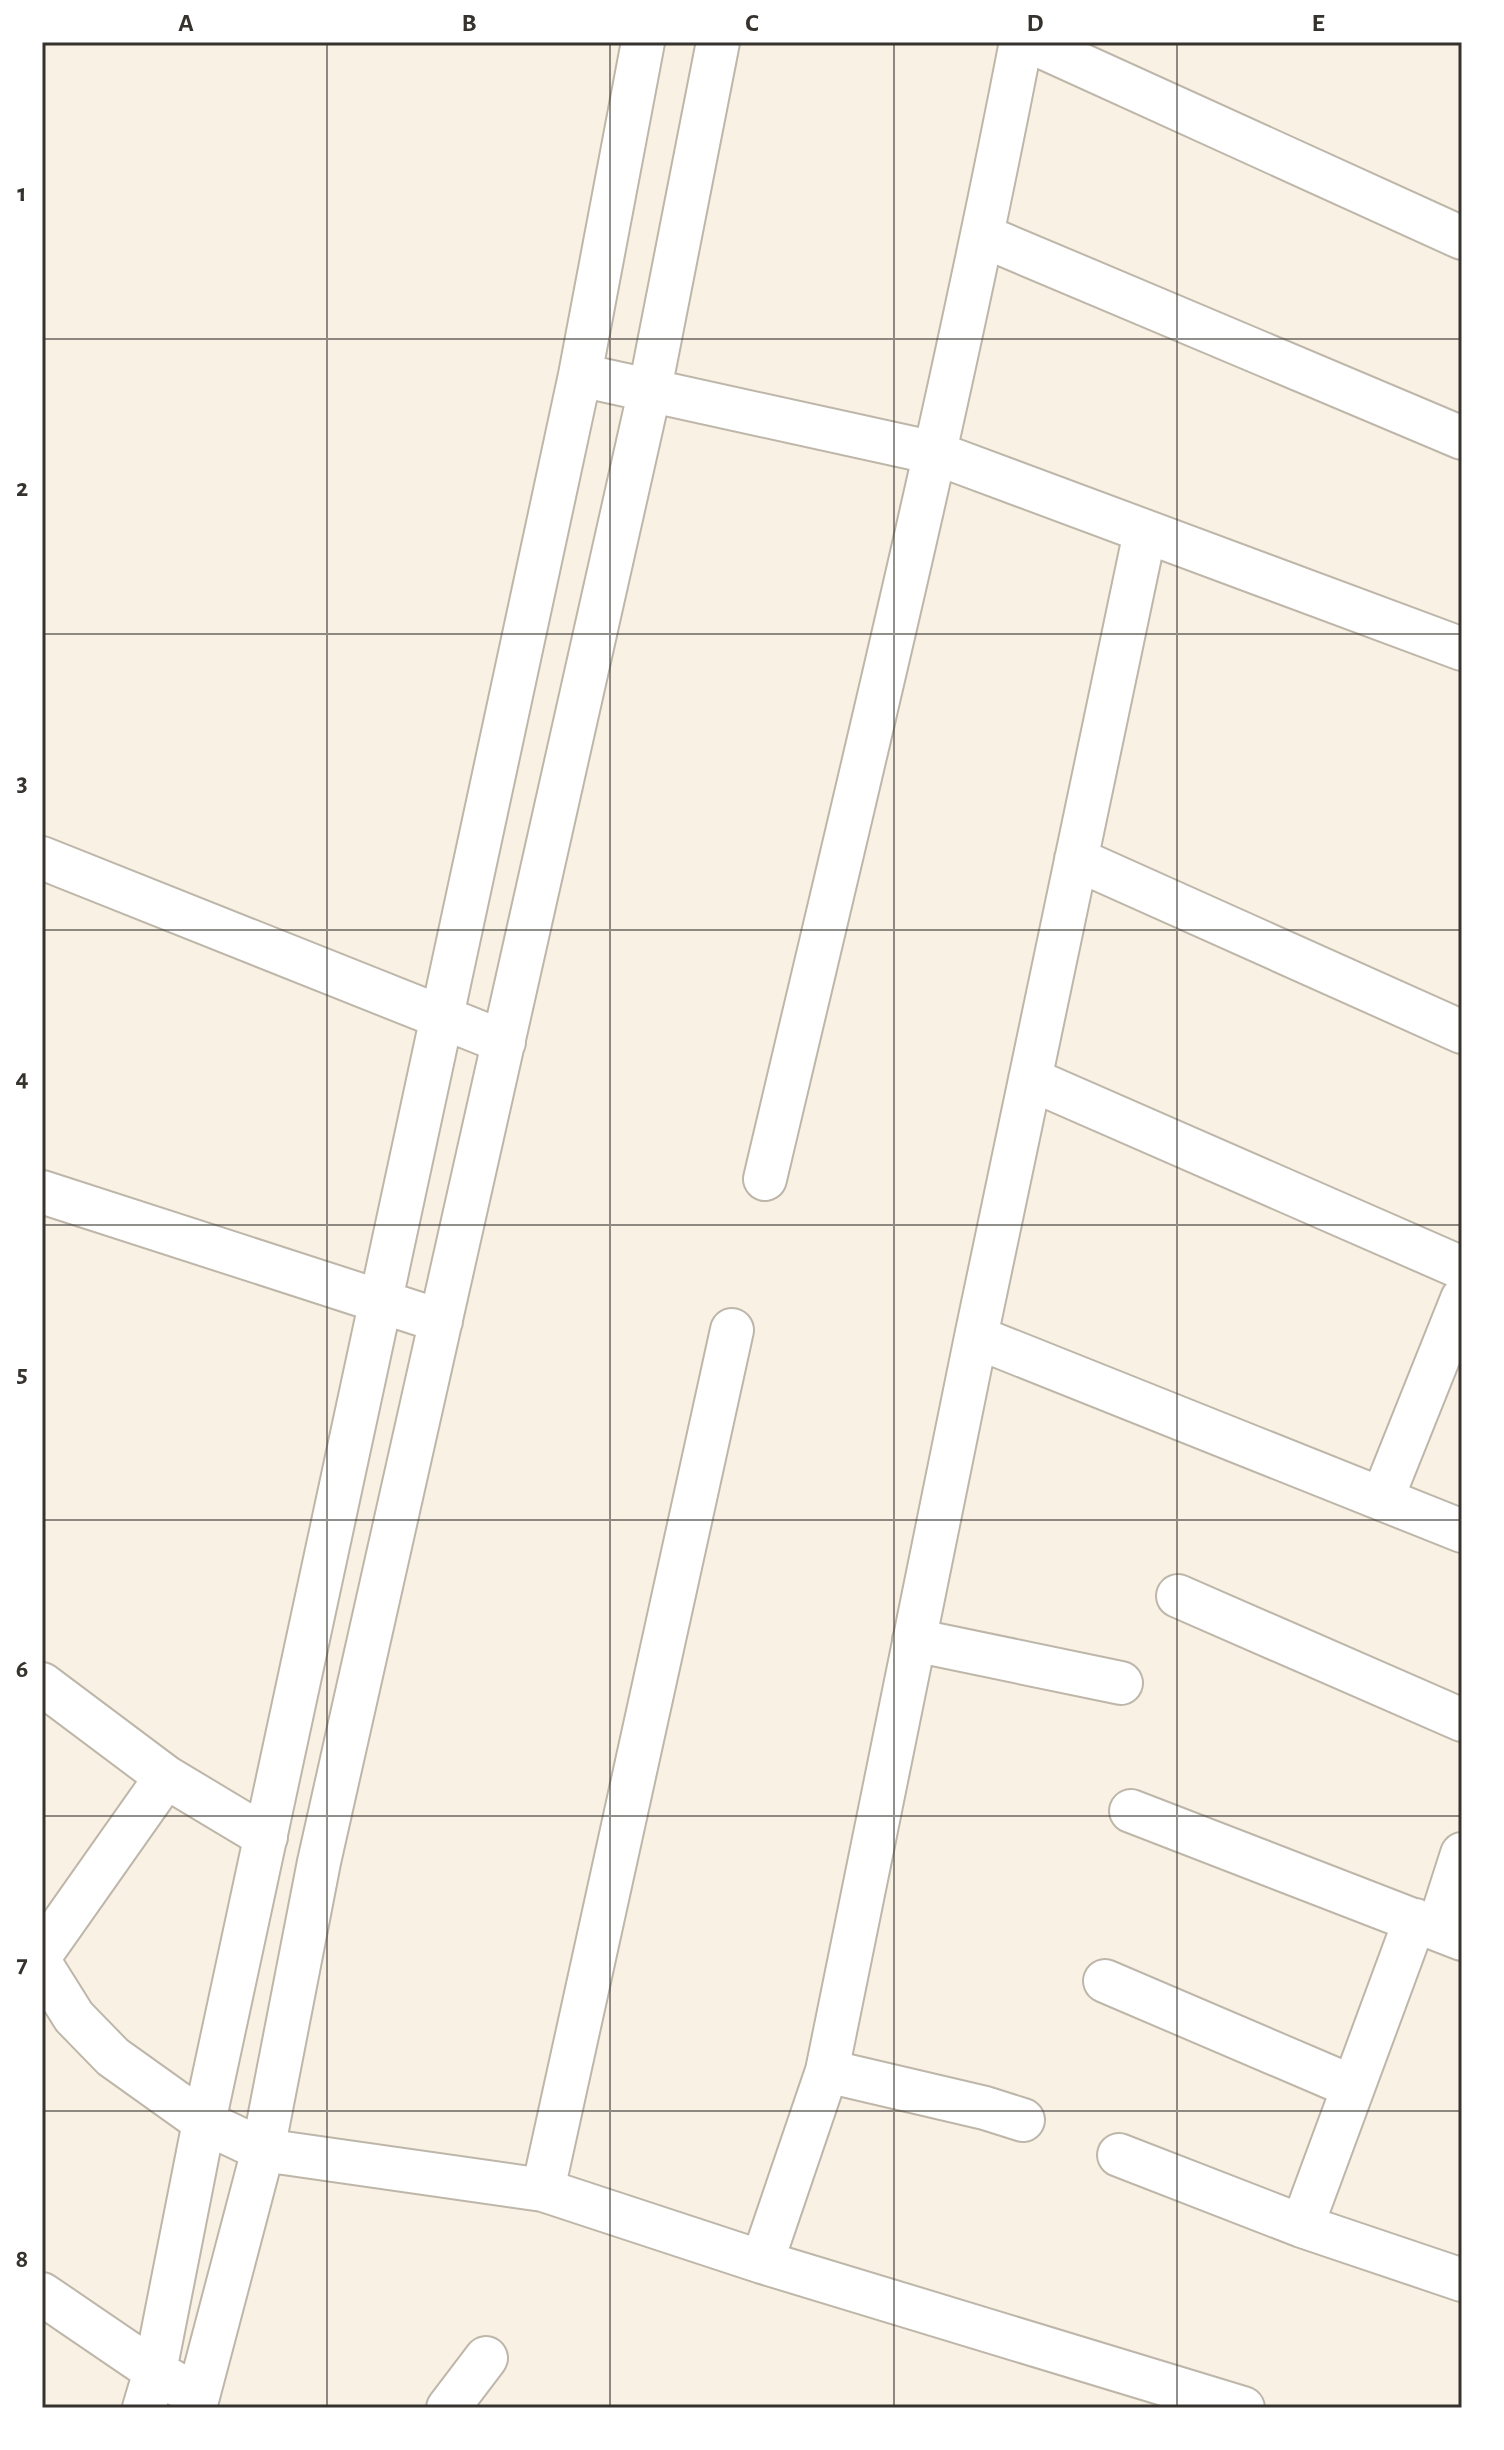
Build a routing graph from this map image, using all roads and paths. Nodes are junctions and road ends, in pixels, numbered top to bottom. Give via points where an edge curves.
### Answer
1 (643, 42) edge
2 (718, 42) edge
3 (1021, 42) edge
4 (1031, 42) edge
5 (983, 236) junction
6 (1462, 238) edge
7 (580, 375) junction
8 (650, 389) junction
9 (1462, 438) edge
10 (935, 453) junction
11 (1145, 532) junction
12 (1462, 649) edge
13 (42, 858) edge
14 (1076, 859) junction
15 (441, 1018) junction
16 (1462, 1032) edge
17 (504, 1042) junction
18 (1030, 1079) junction
19 (765, 1179) dead end
20 (42, 1192) edge
21 (1462, 1268) edge
22 (1462, 1299) edge
23 (381, 1302) junction
24 (441, 1321) junction
25 (732, 1330) dead end
26 (976, 1337) junction
27 (1382, 1499) junction
28 (1462, 1531) edge
29 (1178, 1596) dead end
30 (914, 1640) junction
31 (1121, 1683) dead end
32 (42, 1684) edge
33 (1462, 1720) edge
34 (166, 1777) junction
35 (1131, 1811) dead end
36 (266, 1837) junction
37 (1462, 1854) edge
38 (1438, 1929) edge
39 (42, 1953) edge
40 (42, 1966) edge
41 (1105, 1981) dead end
42 (827, 2071) junction
43 (1353, 2087) junction
44 (1023, 2120) dead end
45 (204, 2122) junction
46 (263, 2150) junction
47 (1119, 2155) dead end
48 (543, 2190) junction
49 (1302, 2226) junction
50 (762, 2262) junction
51 (1462, 2280) edge
52 (42, 2294) edge
53 (486, 2358) dead end
54 (150, 2390) edge
55 (204, 2404) edge
56 (448, 2408) edge
57 (1243, 2408) edge

1 - 7 street
2 - 8 street
3 - 5 street
4 - 6 street
5 - 9 street
5 - 10 street
7 - 8 street
7 - 15 street
8 - 10 street
8 - 17 street
10 - 11 street
10 - 19 street
11 - 12 street
11 - 14 street
13 - 15 street
14 - 16 street
14 - 18 street
15 - 17 street
15 - 23 street
17 - 24 street
18 - 21 street
18 - 26 street
20 - 23 street
22 - 27 street
23 - 24 street
23 - 36 street
24 - 46 street via 319,1862
25 - 48 street
26 - 27 street
26 - 30 street
27 - 28 street
29 - 33 street
30 - 31 street
30 - 42 street
32 - 34 street
34 - 36 street
34 - 39 street
35 - 38 street
36 - 45 street
37 - 38 street
38 - 43 street
40 - 45 street via 93,2038
41 - 43 street
42 - 44 street
42 - 50 street
43 - 49 street
45 - 46 street
45 - 54 street
46 - 48 street
46 - 55 street
47 - 49 street
48 - 50 street
49 - 51 street
50 - 57 street
52 - 54 street
53 - 56 street
54 - 55 street

